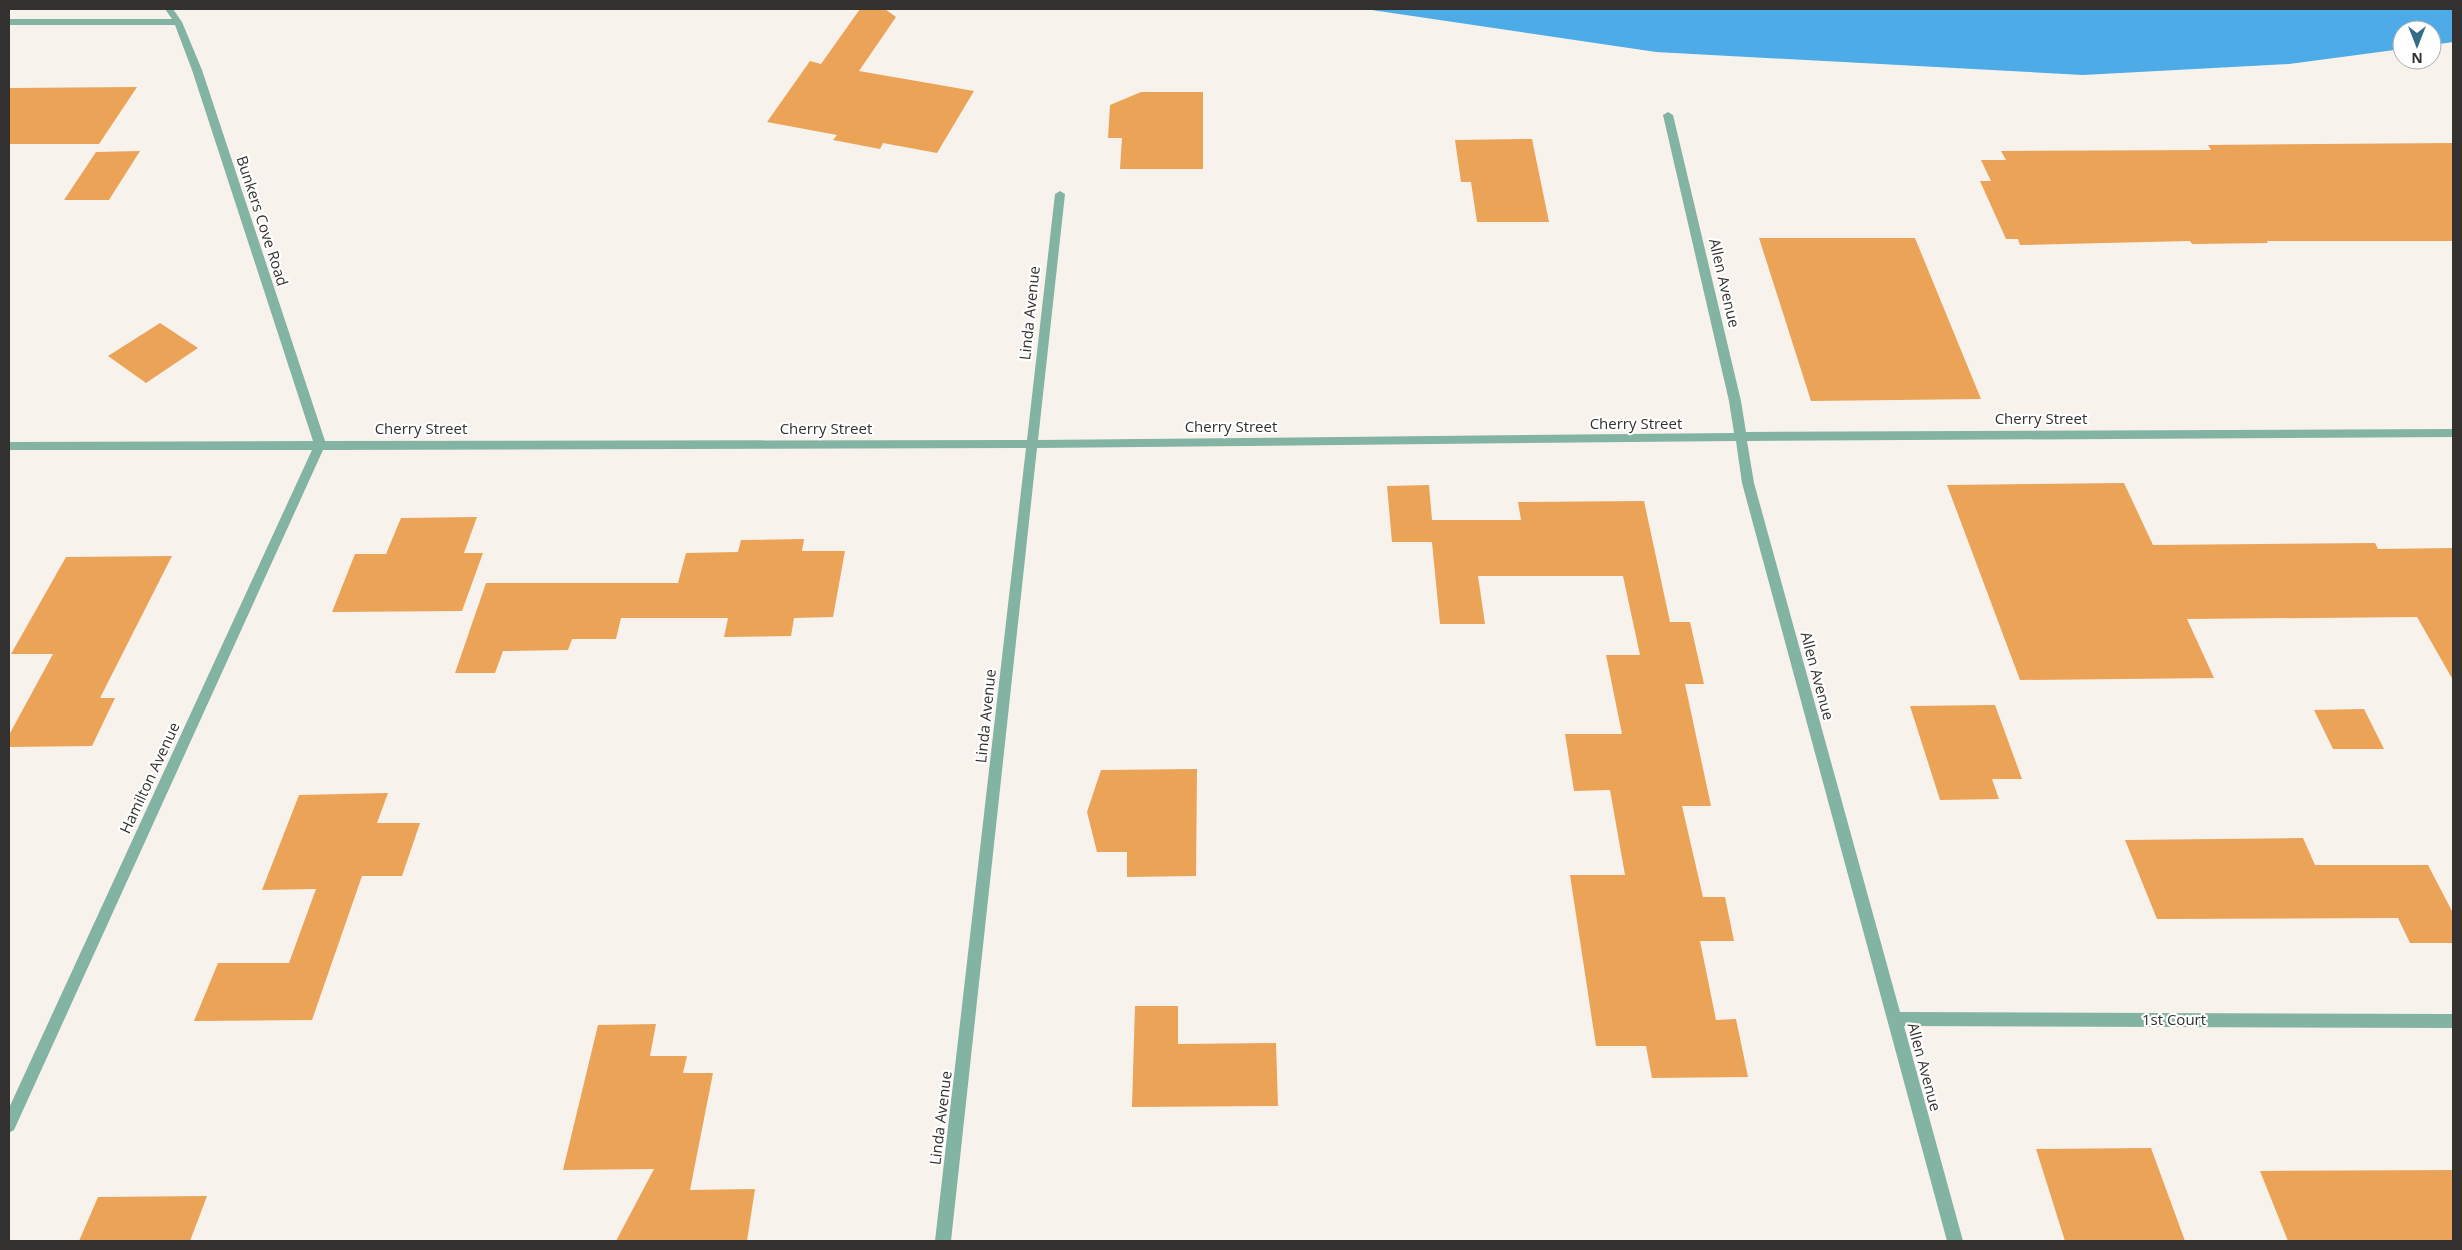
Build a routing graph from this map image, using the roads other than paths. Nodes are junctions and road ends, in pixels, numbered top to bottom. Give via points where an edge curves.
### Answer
1 (169, 9) edge
2 (9, 22) edge
3 (178, 22) junction
4 (1668, 115) dead end
5 (1060, 194) dead end
6 (2453, 433) edge
7 (1740, 438) junction
8 (320, 444) junction
9 (1032, 444) junction
10 (9, 446) edge
11 (1894, 1018) junction
12 (2453, 1021) edge
13 (9, 1125) edge
14 (942, 1241) edge
15 (1955, 1241) edge

1 - 3 street, Bunkers Cove Road
2 - 3 street
3 - 8 street, Bunkers Cove Road via 197,70
4 - 7 street, Allen Avenue via 1735,401
5 - 9 street, Linda Avenue
6 - 7 street, Cherry Street
7 - 9 street, Cherry Street
7 - 11 street, Allen Avenue via 1748,483
8 - 9 street, Cherry Street
8 - 10 street, Cherry Street
8 - 13 street, Hamilton Avenue
9 - 14 street, Linda Avenue
11 - 12 street, 1st Court
11 - 15 street, Allen Avenue

